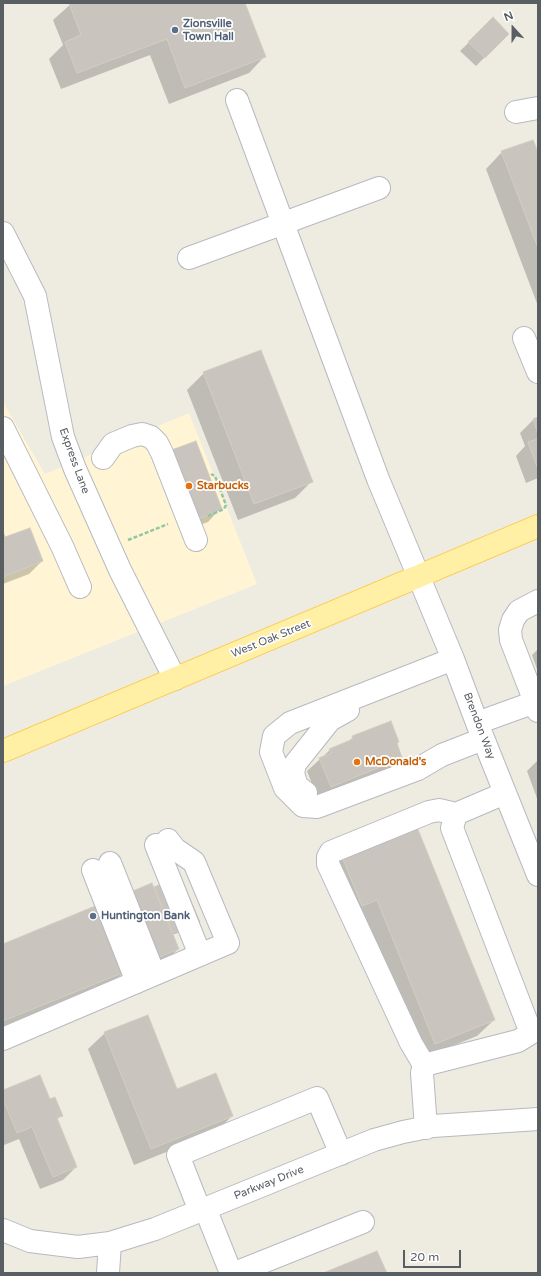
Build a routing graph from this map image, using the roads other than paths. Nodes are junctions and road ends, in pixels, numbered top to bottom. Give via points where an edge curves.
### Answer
1 (237, 100) dead end
2 (538, 108) edge
3 (516, 112) dead end
4 (379, 188) dead end
5 (284, 224) junction
6 (3, 233) edge
7 (189, 258) dead end
8 (524, 338) dead end
9 (538, 372) edge
10 (3, 428) edge
11 (103, 458) dead end
12 (538, 526) edge
13 (196, 540) dead end
14 (419, 577) junction
15 (80, 587) dead end
16 (538, 601) edge
17 (453, 659) junction
18 (175, 678) junction
19 (377, 690) junction
20 (334, 706) junction
21 (536, 706) edge
22 (480, 731) junction
23 (3, 751) edge
24 (442, 755) junction
25 (294, 780) junction
26 (506, 793) junction
27 (456, 814) junction
28 (101, 867) dead end
29 (538, 875) edge
30 (195, 957) junction
31 (146, 978) junction
32 (534, 1033) edge
33 (3, 1039) edge
34 (424, 1065) junction
35 (538, 1119) edge
36 (426, 1128) junction
37 (341, 1154) junction
38 (203, 1210) junction
39 (362, 1222) dead end
40 (3, 1230) edge
41 (110, 1243) junction
42 (108, 1273) edge
43 (231, 1273) edge
44 (235, 1273) edge

1 - 5 street, Brendon Way
2 - 3 street
4 - 5 street
5 - 7 street
5 - 14 street, Brendon Way via 378,479
6 - 18 street, Express Lane via 35,296 62,437 114,556
8 - 9 street
10 - 15 street
11 - 13 street via 113,444 132,436 142,434 158,443
12 - 14 main road, West Oak Street
14 - 17 street, Brendon Way
14 - 18 main road, West Oak Street
16 - 21 street via 519,611 510,630 511,640
17 - 19 street
17 - 22 street, Brendon Way
18 - 23 main road, West Oak Street
19 - 20 street
19 - 25 street via 330,720 295,764
20 - 24 street via 290,723 274,736 271,752 285,788 303,806 324,806 418,769
20 - 25 street via 310,726 293,734 285,743 285,757
21 - 22 street
22 - 24 street
22 - 26 street, Brendon Way
24 - 25 street via 413,759 315,796 302,791
26 - 27 street
26 - 29 street, Brendon Way
27 - 32 street via 452,828
27 - 34 street via 439,810 429,812 331,852 328,857 328,864 411,1043
28 - 31 street
30 - 30 street via 228,943 194,862 175,849 157,845
30 - 31 street
31 - 33 street
32 - 34 street via 518,1041
34 - 36 street via 422,1073
35 - 36 street, Parkway Drive
36 - 37 street, Parkway Drive via 374,1140
37 - 38 street, Parkway Drive
37 - 38 street via 317,1098 178,1155
38 - 41 street, Parkway Drive
38 - 43 street
39 - 44 street
40 - 41 street, Parkway Drive via 30,1241 78,1247
41 - 42 street

